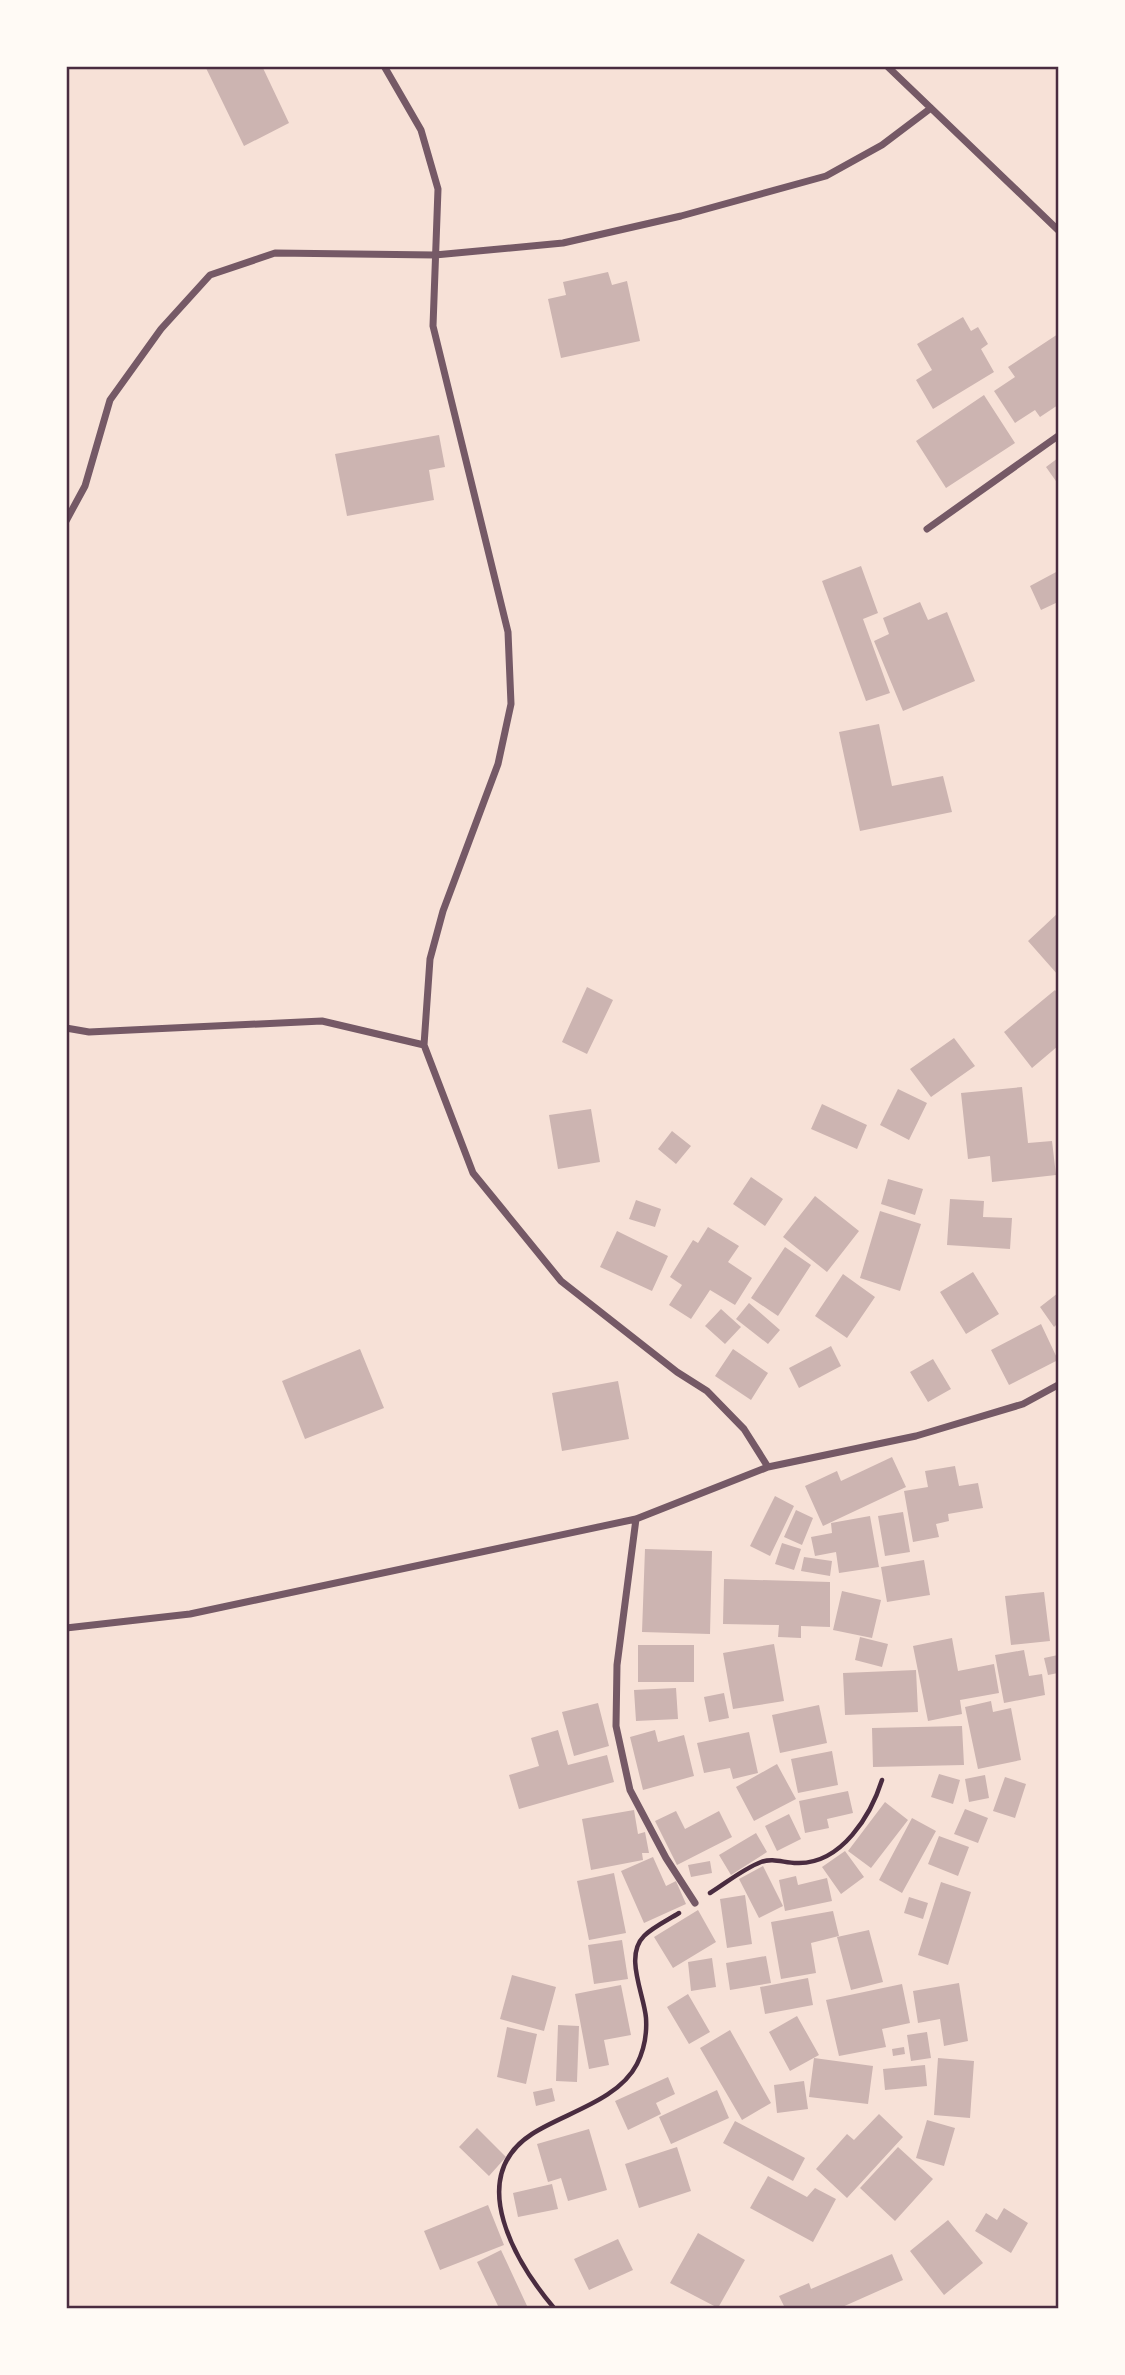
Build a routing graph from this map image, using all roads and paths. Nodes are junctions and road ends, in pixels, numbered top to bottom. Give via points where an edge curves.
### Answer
1 (384, 66) edge
2 (887, 66) edge
3 (930, 108) junction
4 (1059, 230) edge
5 (435, 254) junction
6 (1059, 436) edge
7 (66, 521) edge
8 (927, 529) dead end
9 (66, 1028) edge
10 (424, 1045) junction
11 (1059, 1385) edge
12 (768, 1466) junction
13 (636, 1519) junction
14 (66, 1628) edge
15 (882, 1780) dead end
16 (695, 1903) junction
17 (554, 2308) edge

1 - 5 street via 421,130 438,189
2 - 3 street
3 - 4 street
3 - 5 street via 882,145 826,176 563,243
5 - 7 street via 275,253 210,275 161,329 110,400 85,486
5 - 10 street via 433,326 508,632 511,704 498,764 443,911 430,959
6 - 8 street
9 - 10 street via 89,1032 322,1021
10 - 12 street via 473,1173 561,1281 707,1391 744,1429
11 - 12 street via 1023,1404 916,1436
12 - 13 street
13 - 14 street via 190,1614
13 - 16 street via 617,1665 616,1726 630,1790
15 - 16 path via 870,1814 852,1836 832,1850 799,1863 762,1862
16 - 17 path via 644,1936 636,1948 646,2018 636,2067 609,2093 531,2134 513,2151 500,2174 499,2205 510,2238 531,2283

